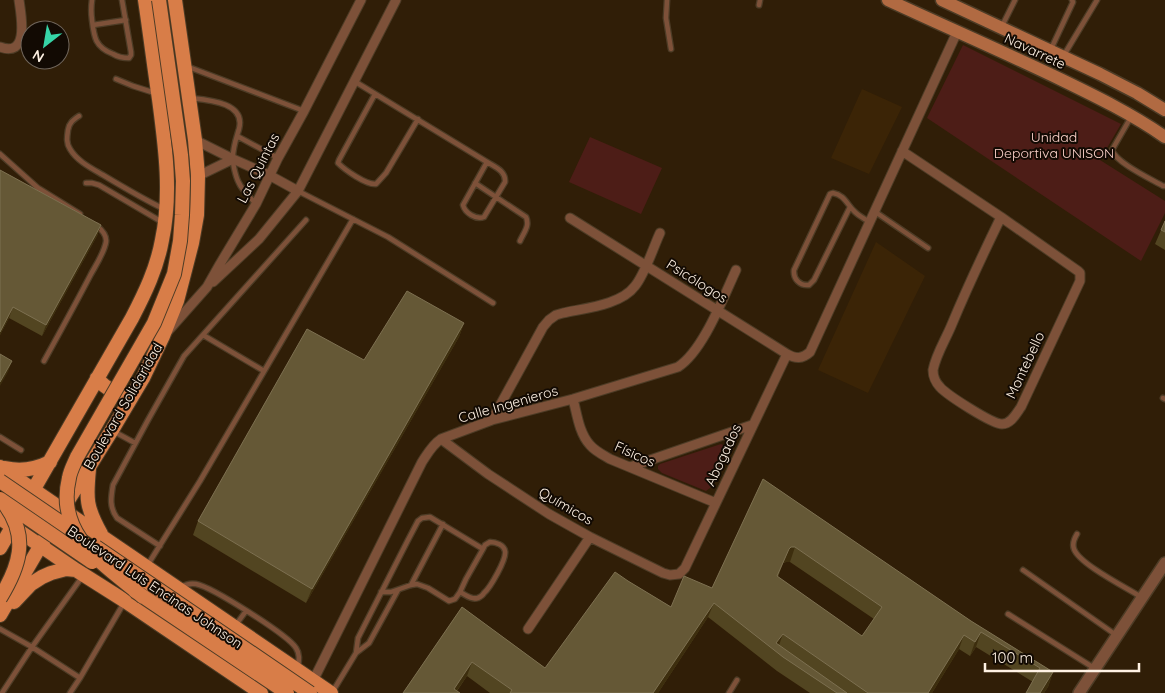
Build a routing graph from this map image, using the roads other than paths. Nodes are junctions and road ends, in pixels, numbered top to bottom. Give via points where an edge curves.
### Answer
1 (19, 0) edge
2 (92, 0) edge
3 (122, 0) edge
4 (145, 0) edge
5 (159, 0) edge
6 (175, 0) edge
7 (361, 0) edge
8 (396, 0) edge
9 (667, 0) edge
10 (888, 0) edge
11 (942, 0) edge
12 (1015, 0) edge
13 (1072, 0) edge
14 (1097, 0) edge
15 (126, 20) junction
16 (93, 25) junction
17 (1001, 27) junction
18 (957, 32) junction
19 (1036, 43) junction
20 (0, 47) edge
21 (671, 50) dead end
22 (1050, 50) junction
23 (1063, 56) junction
24 (1027, 63) junction
25 (184, 65) junction
26 (116, 79) dead end
27 (354, 81) junction
28 (158, 94) junction
29 (375, 94) junction
30 (189, 98) junction
31 (1165, 110) edge
32 (304, 111) junction
33 (1132, 115) junction
34 (79, 116) dead end
35 (418, 120) junction
36 (236, 136) junction
37 (1165, 137) edge
38 (195, 140) junction
39 (902, 151) junction
40 (0, 154) edge
41 (278, 158) junction
42 (233, 160) junction
43 (487, 162) junction
44 (270, 175) junction
45 (198, 176) junction
46 (86, 183) dead end
47 (475, 183) junction
48 (1165, 186) edge
49 (298, 191) junction
50 (496, 197) junction
51 (256, 204) junction
52 (850, 207) junction
53 (874, 211) junction
54 (1001, 217) junction
55 (87, 218) edge
56 (166, 218) junction
57 (570, 218) dead end
58 (353, 219) junction
59 (306, 220) dead end
60 (869, 222) junction
61 (93, 223) edge
62 (660, 233) dead end
63 (520, 241) dead end
64 (928, 248) dead end
65 (646, 265) junction
66 (736, 270) dead end
67 (207, 287) junction
68 (493, 303) dead end
69 (717, 310) junction
70 (203, 335) junction
71 (163, 336) junction
72 (787, 354) junction
73 (44, 361) dead end
74 (264, 371) junction
75 (97, 378) junction
76 (131, 397) junction
77 (574, 399) junction
78 (492, 420) junction
79 (752, 425) junction
80 (112, 430) junction
81 (0, 437) edge
82 (441, 439) junction
83 (135, 443) junction
84 (21, 450) dead end
85 (50, 462) junction
86 (90, 464) junction
87 (0, 467) edge
88 (630, 468) junction
89 (0, 482) edge
90 (34, 490) junction
91 (0, 500) edge
92 (716, 503) junction
93 (63, 509) junction
94 (0, 518) edge
95 (443, 524) junction
96 (12, 527) junction
97 (1077, 534) dead end
98 (102, 537) junction
99 (590, 537) junction
100 (40, 546) junction
101 (160, 546) junction
102 (0, 548) edge
103 (483, 549) junction
104 (1165, 564) edge
105 (146, 567) junction
106 (685, 568) joint
107 (1023, 570) dead end
108 (80, 572) junction
109 (411, 585) junction
110 (178, 589) junction
111 (398, 590) junction
112 (381, 592) junction
113 (460, 592) junction
114 (143, 597) junction
115 (1142, 597) junction
116 (0, 598) edge
117 (124, 601) junction
118 (246, 611) junction
119 (1008, 614) dead end
120 (0, 616) edge
121 (234, 628) junction
122 (0, 629) edge
123 (528, 629) dead end
124 (1118, 635) junction
125 (32, 647) junction
126 (356, 654) junction
127 (1095, 669) junction
128 (297, 670) junction
129 (80, 678) junction
130 (737, 680) dead end
131 (311, 687) edge
132 (2, 693) edge
133 (70, 693) edge
134 (261, 693) edge
135 (287, 693) edge
136 (331, 693) edge
137 (729, 693) edge
138 (1079, 693) edge

1 - 20 street via 22,36 16,47
2 - 16 lane
3 - 15 lane
4 - 28 main road
5 - 114 main road, bridge via 183,181 180,240 174,274 146,337 76,457 66,496 73,529 81,542
6 - 25 main road, Boulevard Solidaridad
7 - 32 street, Las Quintas
8 - 27 street
9 - 21 lane
10 - 18 main road, Navarrete
11 - 17 main road, Navarrete
12 - 17 lane
13 - 22 lane
14 - 23 lane
15 - 16 lane
15 - 16 lane via 131,52 128,58 101,48 94,36
17 - 19 main road, Navarrete
18 - 24 main road, Navarrete
18 - 39 street
19 - 22 main road, Navarrete
19 - 24 main road
22 - 23 main road, Navarrete
23 - 31 main road, Navarrete
24 - 33 main road, Navarrete
25 - 30 main road, Boulevard Solidaridad
25 - 32 lane
26 - 28 lane
27 - 29 lane
27 - 49 street
28 - 56 main road via 167,169
29 - 35 lane
29 - 35 lane via 338,162 345,169 370,184 376,184
30 - 36 lane via 224,104 235,110 240,121
30 - 38 main road, Boulevard Solidaridad
32 - 41 street, Las Quintas
33 - 37 main road, Navarrete
33 - 48 lane via 1112,150 1114,156
34 - 56 lane via 71,122 67,136 73,154
35 - 43 lane
36 - 41 lane
36 - 42 lane
38 - 42 street
38 - 45 main road, Boulevard Solidaridad
39 - 53 street
39 - 54 street, Montebello
40 - 55 lane via 38,188
41 - 44 street, Las Quintas
42 - 44 street
42 - 45 street
42 - 51 lane via 238,182
43 - 47 lane
43 - 50 lane via 505,177
44 - 49 street
44 - 51 street, Las Quintas
45 - 71 main road, Boulevard Solidaridad via 197,215 190,252
46 - 56 lane via 99,185
47 - 50 lane
47 - 50 lane via 463,205 466,212 477,218 484,217
49 - 58 lane
49 - 67 street via 259,239
50 - 63 lane via 526,216 527,227
51 - 67 street, Las Quintas
52 - 52 lane via 839,194 830,194 794,270 793,274 801,284 809,285 814,280
52 - 60 lane
53 - 60 street
53 - 64 lane
54 - 54 street, Montebello via 1078,271 1081,277 1021,407 1009,422 1002,424 940,388 933,372
56 - 75 main road via 151,278
57 - 65 street, Psicólogos
58 - 68 lane via 388,237
58 - 74 lane
59 - 70 lane
60 - 72 street via 810,352 801,358
61 - 73 lane via 104,234 106,244
62 - 65 street
65 - 69 street, Psicólogos
65 - 78 street via 635,286 622,297 556,315 549,320
66 - 69 street, Calle Ingenieros
67 - 71 street, Las Quintas
69 - 72 street, Psicólogos
69 - 77 street, Calle Ingenieros via 695,350 678,367
70 - 74 lane
70 - 83 lane via 184,356
71 - 76 main road, Boulevard Solidaridad
72 - 79 street, Abogados
74 - 101 lane
75 - 76 main road via 113,392
75 - 85 main road
76 - 80 main road, Boulevard Solidaridad
77 - 78 street, Calle Ingenieros
77 - 88 street, Físicos via 578,422 589,444
78 - 82 street, Calle Ingenieros
79 - 88 street
79 - 92 street, Abogados
80 - 83 lane
80 - 86 main road, Boulevard Solidaridad
81 - 84 lane
82 - 99 street, Químicos via 523,497
82 - 131 street, Calle Ingenieros via 422,462
83 - 101 lane via 114,485 111,504 122,522
85 - 87 main road via 31,470
85 - 90 main road
86 - 93 main road, Boulevard Solidaridad
86 - 98 main road via 88,507
87 - 90 main road
88 - 92 street, Físicos
89 - 131 main road, Boulevard Luis Encinas Johnson, bridge
90 - 93 main road
90 - 96 main road
91 - 114 main road, Boulevard Luis Encinas Johnson, bridge
91 - 116 main road, bridge via 17,525 20,544 17,563
92 - 106 street, Abogados
93 - 98 main road
93 - 100 main road, Boulevard Solidaridad
94 - 96 main road
95 - 103 lane
95 - 109 lane
95 - 112 lane via 430,517 418,521
96 - 100 main road
96 - 102 main road
97 - 115 lane via 1073,547 1082,560
98 - 105 main road
99 - 106 street, Químicos via 670,575
99 - 123 street
100 - 108 main road
100 - 120 main road, Boulevard Solidaridad
101 - 105 lane
103 - 113 lane
103 - 113 lane via 487,543 493,542 505,550 495,576 481,596 470,598
104 - 115 street
105 - 110 main road
105 - 117 lane
107 - 124 lane
108 - 117 main road
108 - 120 main road via 66,569 51,573 32,584
108 - 125 lane
109 - 111 lane
109 - 113 lane via 422,585 449,601
110 - 118 lane via 194,583 204,586
110 - 121 main road
111 - 112 lane
111 - 126 lane via 369,643
112 - 126 lane via 358,638
114 - 135 main road, Boulevard Luis Encinas Johnson, bridge
115 - 124 street
117 - 129 lane
117 - 134 main road
118 - 121 lane
118 - 128 lane via 294,646 299,659
119 - 127 lane
121 - 128 main road
122 - 125 lane
124 - 127 street
125 - 129 lane
125 - 132 lane
126 - 136 lane
127 - 138 street
128 - 131 main road
129 - 133 lane
130 - 137 lane
131 - 136 main road

